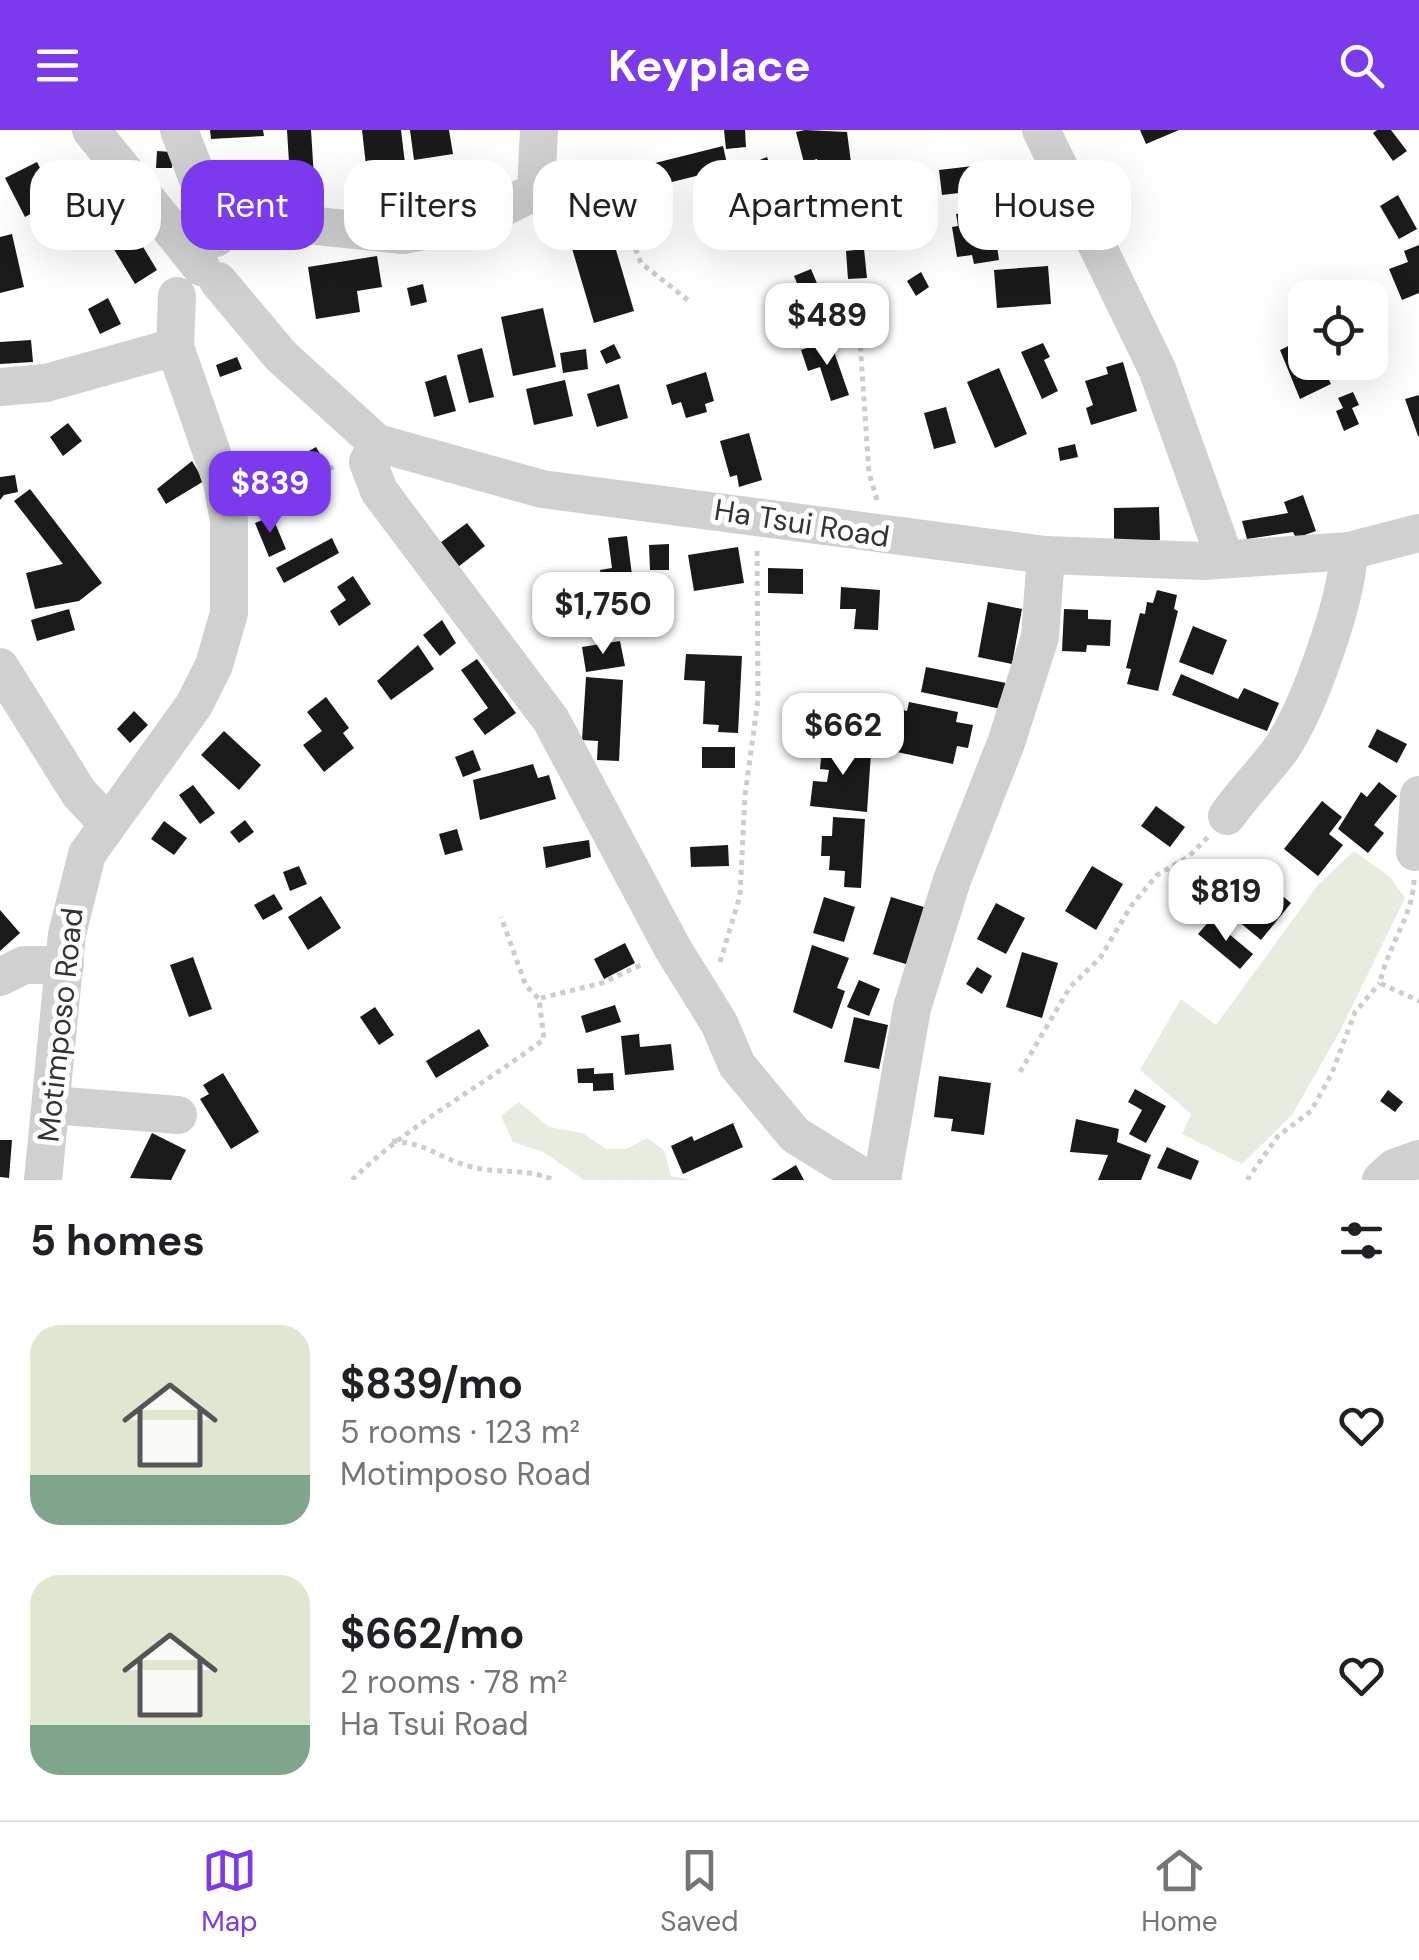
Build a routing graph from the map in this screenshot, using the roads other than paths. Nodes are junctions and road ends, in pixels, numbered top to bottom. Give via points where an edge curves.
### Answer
1 (91, 130) edge
2 (179, 130) edge
3 (539, 130) edge
4 (1041, 130) edge
5 (191, 160) edge
6 (324, 227) edge
7 (212, 250) edge
8 (198, 299) junction
9 (0, 387) edge
10 (373, 453) junction
11 (1419, 534) edge
12 (1350, 550) junction
13 (1046, 556) junction
14 (1225, 559) junction
15 (0, 667) edge
16 (1419, 795) edge
17 (1227, 816) road end
18 (107, 824) junction
19 (1415, 852) road end
20 (65, 965) junction
21 (0, 977) edge
22 (51, 1105) junction
23 (178, 1115) dead end
24 (1419, 1159) edge
25 (42, 1180) edge
26 (866, 1180) edge
27 (882, 1180) edge
28 (1381, 1180) edge

1 - 8 street, Ha Tsui Road via 159,218
2 - 5 street
3 - 6 street via 536,191 476,222 403,235
4 - 14 street via 1156,369
7 - 8 street
8 - 9 street via 46,383
8 - 10 street, Ha Tsui Road via 281,356
8 - 18 street, Motimposo Road via 228,521 230,613 194,705
10 - 13 street, Ha Tsui Road via 542,489
10 - 26 street via 379,492 552,720 737,1065 795,1135
11 - 12 street, Ha Tsui Road
12 - 14 street, Ha Tsui Road
12 - 17 street via 1348,587 1281,748
13 - 14 street, Ha Tsui Road
13 - 27 street via 1040,637 912,1008
15 - 18 street via 79,793
16 - 19 street
18 - 20 street, Motimposo Road via 86,854 75,890
20 - 21 street via 24,965
20 - 22 street, Motimposo Road
22 - 23 street
22 - 25 street, Motimposo Road
24 - 28 street

